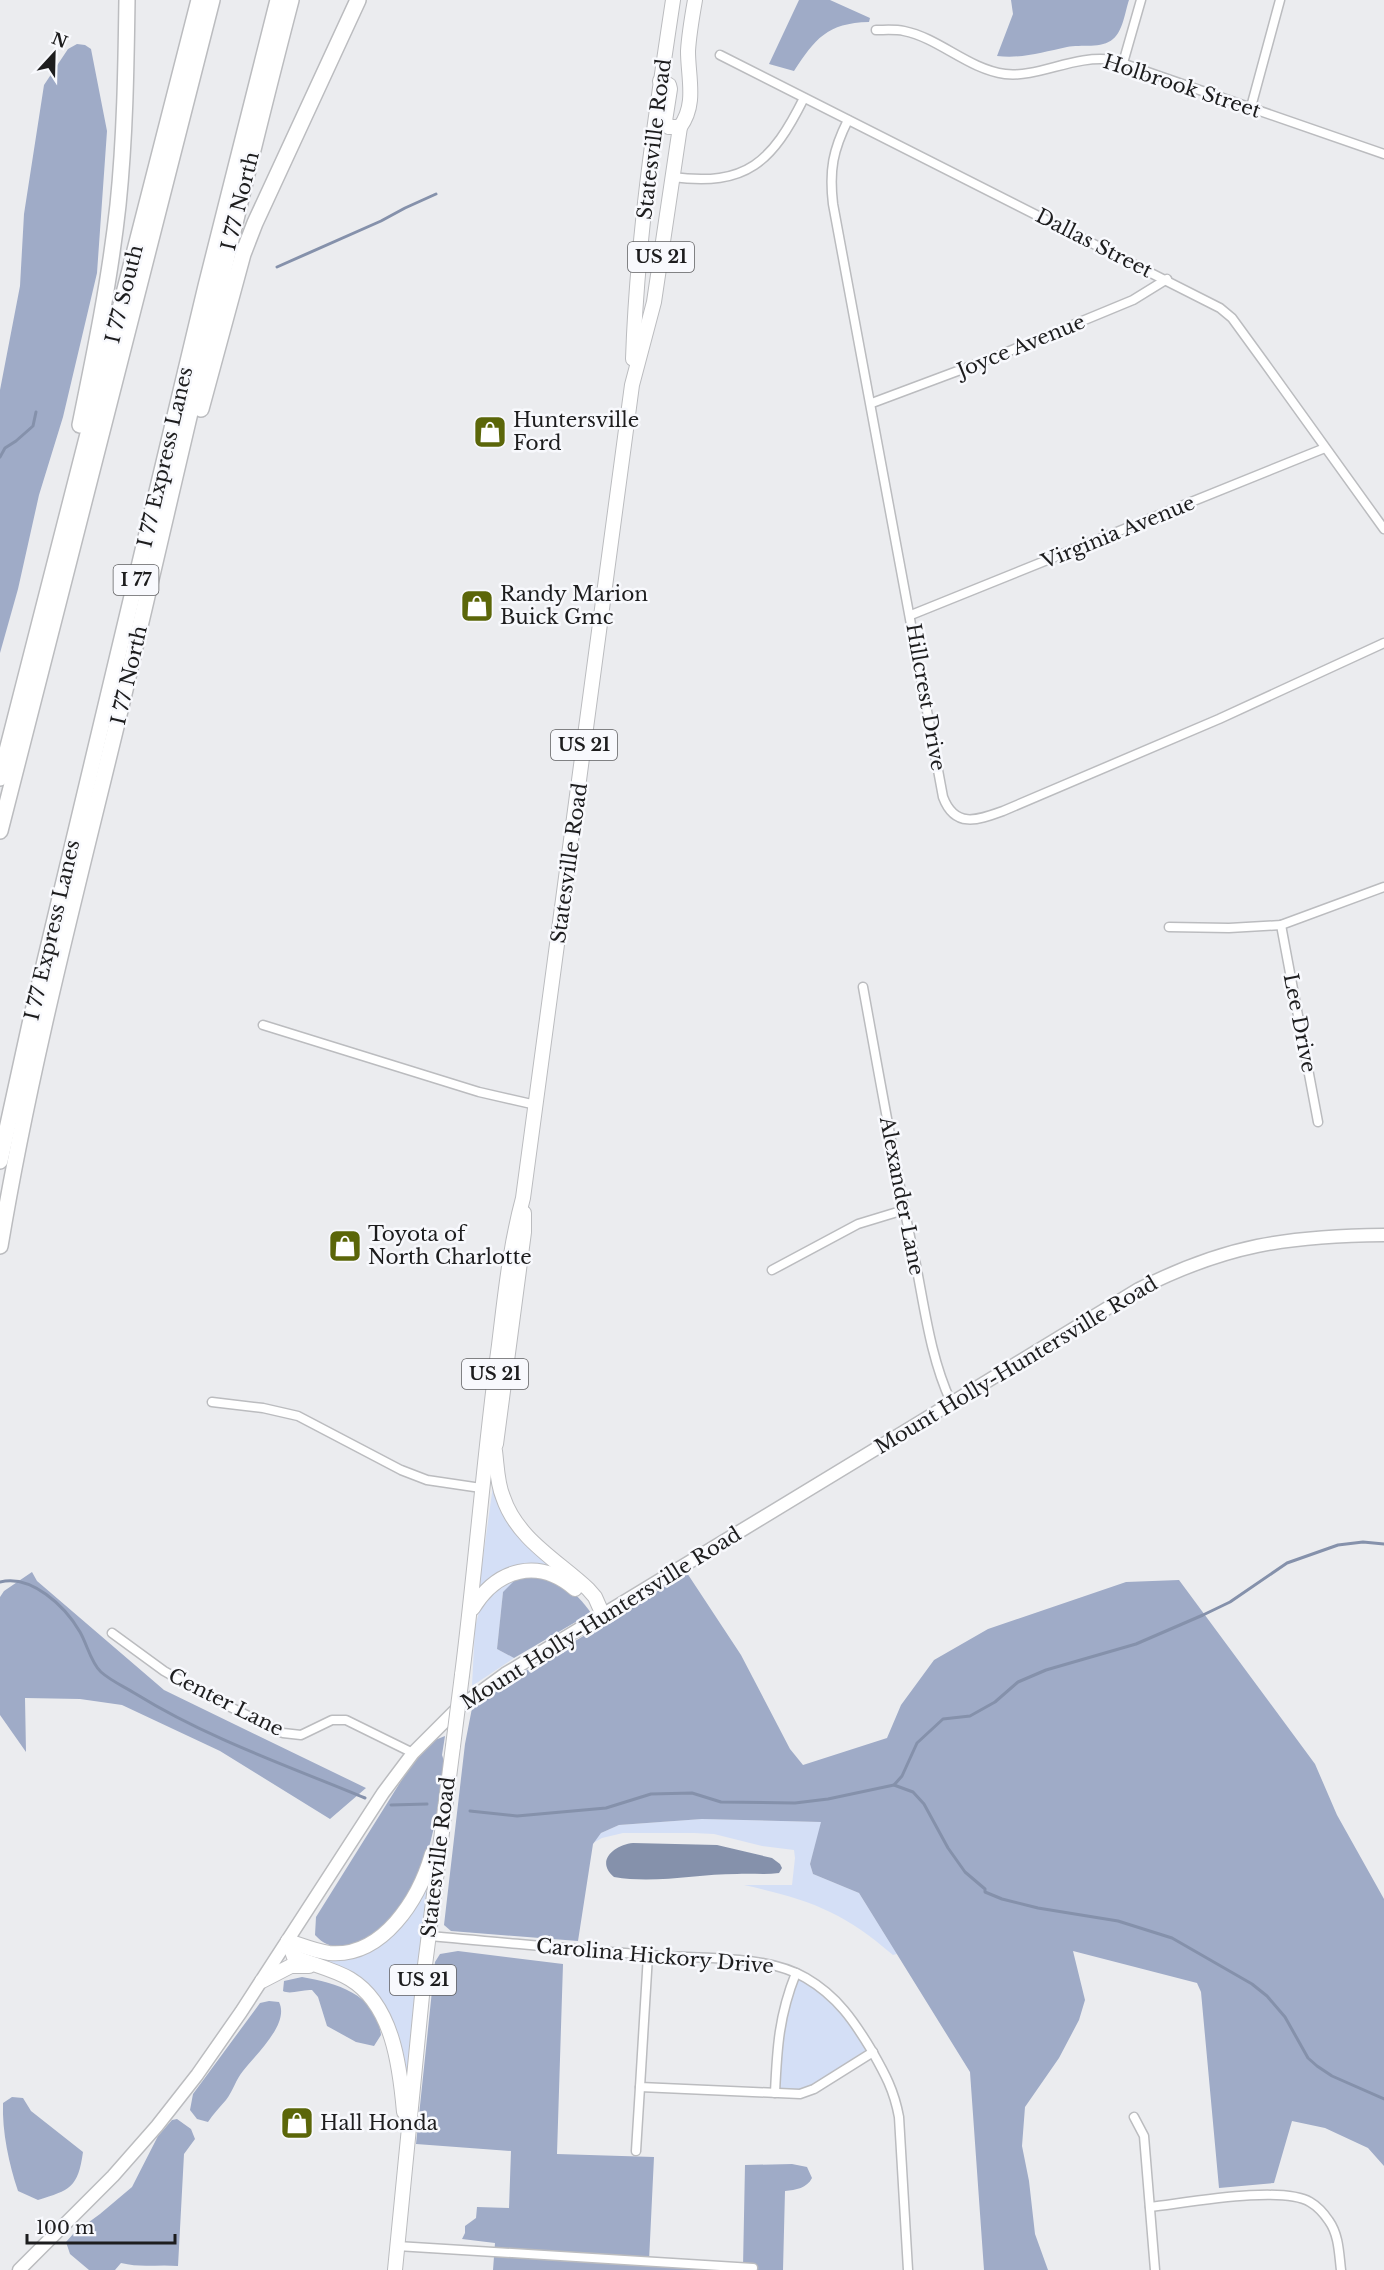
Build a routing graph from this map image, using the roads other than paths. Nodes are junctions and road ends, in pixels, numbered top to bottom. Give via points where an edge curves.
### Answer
1 (127, 0) edge
2 (199, 0) edge
3 (212, 0) edge
4 (278, 0) edge
5 (291, 0) edge
6 (358, 0) edge
7 (673, 0) edge
8 (695, 0) edge
9 (1141, 0) edge
10 (1280, 0) edge
11 (876, 30) dead end
12 (720, 55) dead end
13 (1123, 63) junction
14 (660, 81) junction
15 (804, 98) junction
16 (1251, 107) junction
17 (848, 120) junction
18 (680, 127) junction
19 (1384, 154) edge
20 (672, 177) junction
21 (1167, 279) junction
22 (632, 385) junction
23 (872, 403) junction
24 (1325, 448) junction
25 (172, 494) junction
26 (1384, 529) edge
27 (49, 587) junction
28 (911, 615) junction
29 (1384, 643) edge
30 (0, 778) edge
31 (0, 831) edge
32 (1384, 887) edge
33 (1281, 925) junction
34 (1169, 927) dead end
35 (863, 987) dead end
36 (263, 1025) dead end
37 (536, 1105) junction
38 (1318, 1122) dead end
39 (0, 1161) edge
40 (524, 1197) junction
41 (904, 1210) junction
42 (1384, 1235) edge
43 (0, 1246) edge
44 (772, 1270) dead end
45 (212, 1402) dead end
46 (951, 1402) junction
47 (495, 1451) junction
48 (481, 1488) junction
49 (477, 1552) junction
50 (470, 1612) junction
51 (603, 1615) junction
52 (112, 1634) dead end
53 (413, 1753) junction
54 (443, 1815) junction
55 (428, 1935) junction
56 (288, 1941) junction
57 (648, 1955) junction
58 (315, 1966) junction
59 (796, 1973) junction
60 (262, 1981) junction
61 (873, 2052) junction
62 (640, 2087) junction
63 (775, 2093) junction
64 (1134, 2117) dead end
65 (406, 2145) junction
66 (636, 2151) dead end
67 (1150, 2207) junction
68 (397, 2246) junction
69 (753, 2268) dead end
70 (19, 2270) edge
71 (395, 2270) edge
72 (908, 2270) edge
73 (1155, 2270) edge
74 (1341, 2270) edge

1 - 27 highway via 124,121 113,248
2 - 27 highway, I 77 South
3 - 31 highway
4 - 39 highway, I 77 Express Lanes / I 77 via 32,1012
5 - 25 highway, I 77 North / I 77
6 - 25 highway via 243,254 186,463
7 - 14 main road, Statesville Road / US 21
8 - 18 main road, Statesville Road / US 21 via 688,51 691,98
9 - 13 street
10 - 16 street
11 - 13 street, Holbrook Street via 915,34 1003,74 1090,59
12 - 15 street, Dallas Street
13 - 16 street, Holbrook Street
14 - 18 main road via 670,89 665,121 669,127
14 - 22 main road, Statesville Road / US 21 via 634,318
15 - 17 street, Dallas Street
15 - 20 street via 778,143 747,170 705,181
16 - 19 street, Holbrook Street
17 - 21 street, Dallas Street
17 - 23 street, Hillcrest Drive via 834,152 830,177
18 - 20 main road, Statesville Road / US 21
20 - 22 main road, Statesville Road / US 21 via 654,302
21 - 23 street, Joyce Avenue via 1133,300
21 - 24 street, Dallas Street via 1208,300 1232,318
22 - 37 main road, Statesville Road / US 21
23 - 28 street, Hillcrest Drive
24 - 26 street, Dallas Street
24 - 28 street, Virginia Avenue
25 - 43 highway, I 77 North / I 77 via 45,1027
27 - 30 highway
28 - 29 street, Hillcrest Drive via 944,797 951,812 968,820 1003,811 1097,772
32 - 33 street
33 - 34 street
33 - 38 street, Lee Drive
35 - 41 street, Alexander Lane
36 - 37 street via 479,1092
37 - 40 main road, Statesville Road / US 21
40 - 47 main road, Statesville Road / US 21 via 524,1232
40 - 48 main road, Statesville Road / US 21 via 514,1230
41 - 44 street via 851,1227
41 - 46 street, Alexander Lane via 939,1373
42 - 46 main road, Mount Holly-Huntersville Road via 1288,1240 1206,1259 1139,1289
45 - 48 street via 298,1416 401,1470 427,1480
46 - 51 main road, Mount Holly-Huntersville Road
47 - 49 main road, Statesville Road / US 21
47 - 51 main road via 502,1497 513,1518 527,1536 588,1589
48 - 49 main road, Statesville Road / US 21
49 - 50 main road, Statesville Road / US 21
50 - 51 main road via 496,1581 520,1572 537,1571 567,1582
50 - 54 main road, Statesville Road / US 21, bridge
51 - 53 main road, Mount Holly-Huntersville Road via 472,1697
52 - 53 street, Center Lane via 171,1676 283,1733 301,1734 332,1720 346,1719
53 - 56 main road, Mount Holly-Huntersville Road
54 - 55 main road, Statesville Road / US 21
54 - 56 main road via 417,1892 401,1916 379,1937 357,1949 336,1953
55 - 57 street, Carolina Hickory Drive
55 - 65 main road, Statesville Road / US 21
56 - 58 main road via 294,1957
56 - 60 main road, Mount Holly-Huntersville Road
57 - 59 street, Carolina Hickory Drive via 766,1963
57 - 62 street
58 - 60 main road via 291,1966
58 - 65 main road via 339,1973 357,1984 379,2009 395,2051
59 - 61 street, Carolina Hickory Drive via 838,2001
59 - 63 street via 778,2030
60 - 70 main road, Mount Holly-Huntersville Road via 157,2126
61 - 63 street via 814,2089 800,2094
61 - 72 street, Carolina Hickory Drive via 895,2093 899,2117
62 - 63 street
62 - 66 street
64 - 67 street via 1144,2136
65 - 68 main road, Statesville Road / US 21
67 - 73 street
67 - 74 street via 1262,2194 1283,2194 1309,2202 1330,2222 1337,2237
68 - 69 street
68 - 71 main road, Statesville Road / US 21

